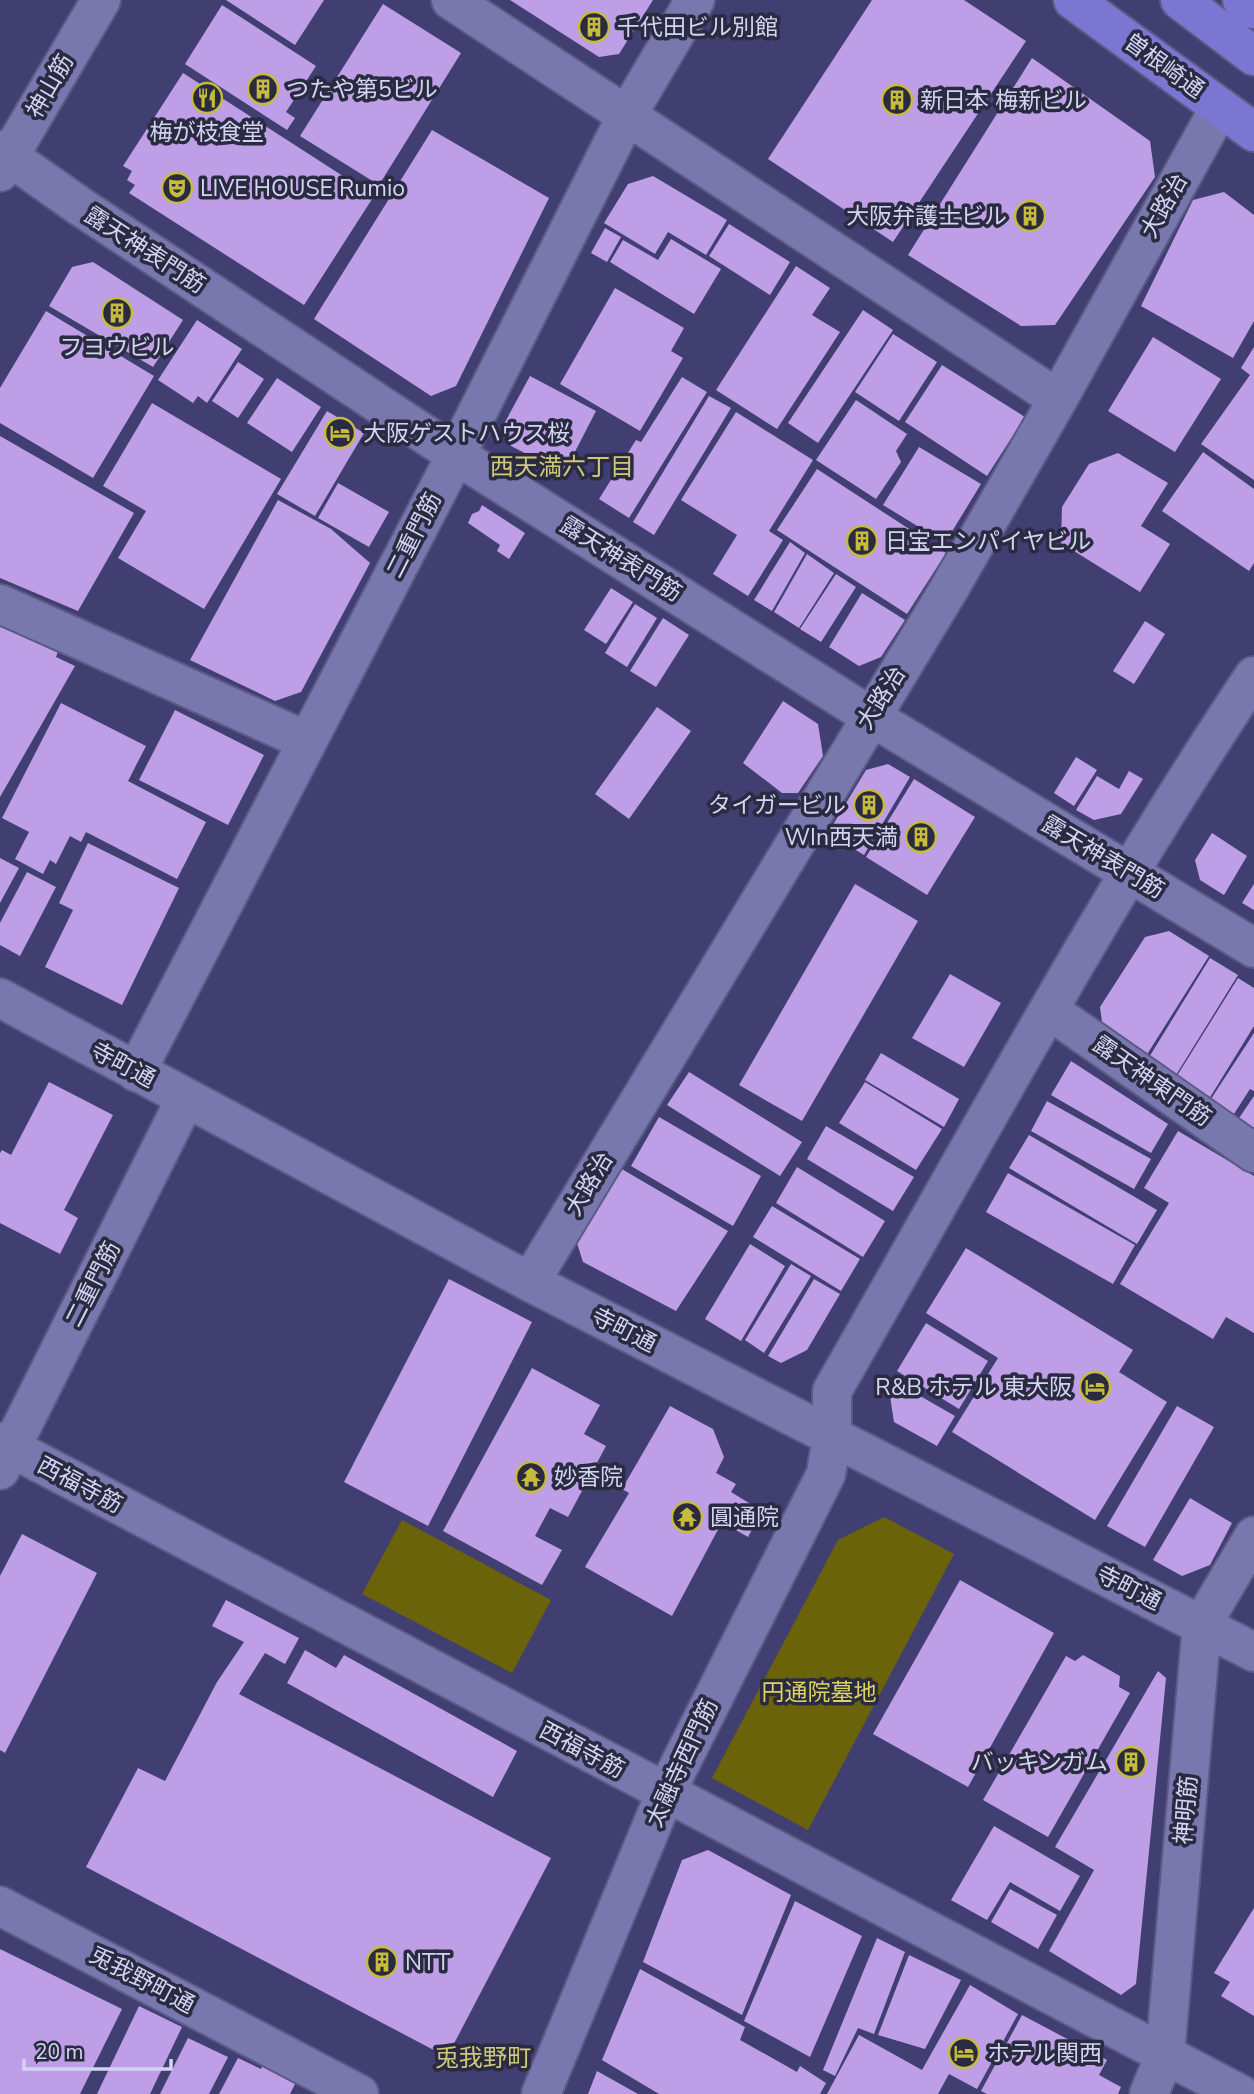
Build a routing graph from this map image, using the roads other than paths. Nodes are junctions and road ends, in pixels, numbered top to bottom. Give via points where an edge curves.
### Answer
1 (101, 0) edge
2 (451, 0) edge
3 (695, 0) edge
4 (1073, 0) edge
5 (1180, 0) edge
6 (1242, 0) edge
7 (1254, 9) edge
8 (1254, 56) edge
9 (1220, 107) junction
10 (627, 115) junction
11 (1254, 132) edge
12 (3, 160) edge
13 (1058, 399) junction
14 (456, 455) junction
15 (0, 604) edge
16 (1254, 676) edge
17 (870, 716) junction
18 (307, 741) junction
19 (1130, 872) junction
20 (1254, 948) edge
21 (0, 998) edge
22 (1049, 1010) junction
23 (136, 1072) junction
24 (186, 1098) junction
25 (1254, 1153) edge
26 (530, 1282) junction
27 (832, 1437) junction
28 (4, 1453) edge
29 (1254, 1536) edge
30 (1202, 1624) junction
31 (1254, 1652) edge
32 (665, 1794) junction
33 (0, 1906) edge
34 (1165, 2055) junction
35 (359, 2094) edge
36 (541, 2094) edge
37 (1149, 2094) edge
38 (1240, 2094) edge

1 - 12 street, 神山筋
2 - 10 street
3 - 10 street, 二重門筋
4 - 9 highway, 曽根崎通
5 - 8 highway
6 - 7 highway
9 - 11 highway, 曽根崎通
9 - 13 street, 大路治
10 - 13 street
10 - 14 street, 二重門筋
12 - 14 street, 露天神表門筋
13 - 17 street, 大路治
14 - 17 street, 露天神表門筋
14 - 18 street, 二重門筋
15 - 18 street
16 - 19 street, 太融寺西門筋
17 - 19 street, 露天神表門筋
17 - 26 street, 大路治
18 - 23 street, 二重門筋
19 - 20 street, 露天神表門筋
19 - 22 street, 太融寺西門筋
21 - 23 street, 寺町通
22 - 25 street, 露天神東門筋
22 - 27 street, 太融寺西門筋 via 832,1391
23 - 24 street, 寺町通
24 - 26 street, 寺町通
24 - 28 street, 二重門筋
26 - 27 street, 寺町通
27 - 30 street, 寺町通
27 - 32 street, 太融寺西門筋 via 826,1474
28 - 32 street, 西福寺筋
29 - 30 street, 神明筋
30 - 31 street, 寺町通
30 - 34 street, 神明筋
32 - 34 street, 西福寺筋
32 - 36 street, 太融寺西門筋
33 - 35 street, 兎我野町通
34 - 37 street, 神明筋
34 - 38 street, 西福寺筋

